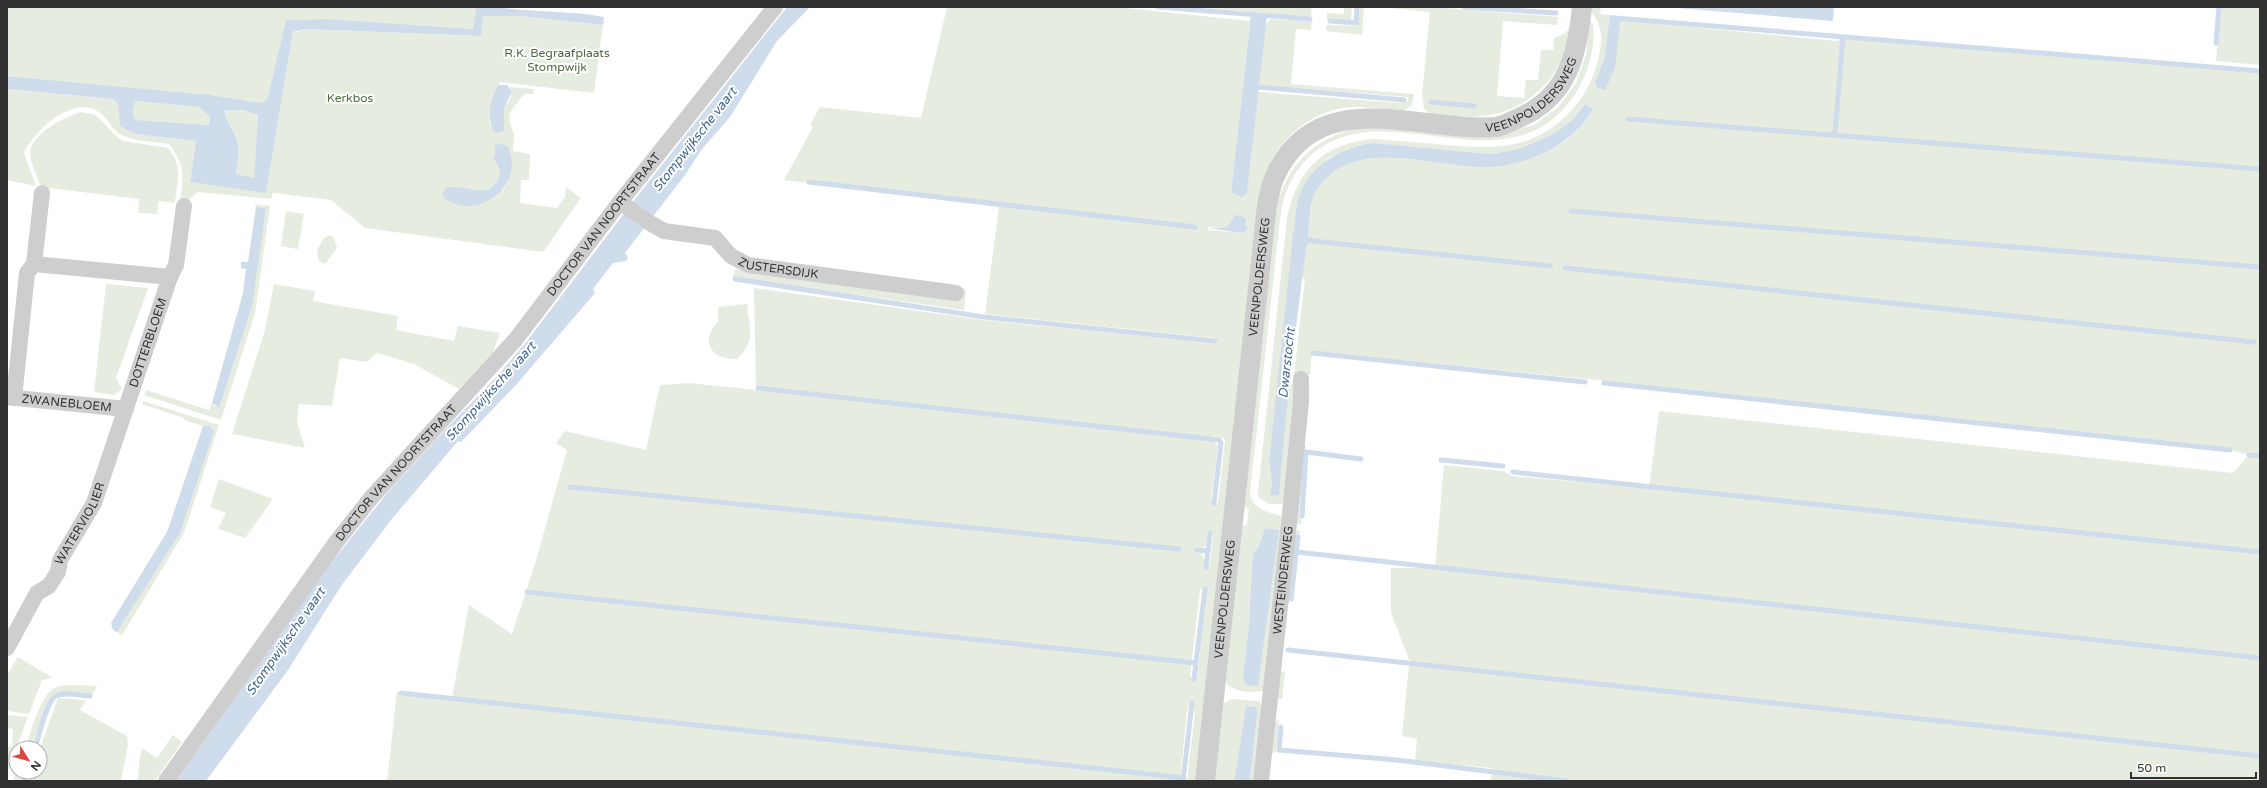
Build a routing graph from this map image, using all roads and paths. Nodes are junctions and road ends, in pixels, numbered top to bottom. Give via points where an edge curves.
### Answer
1 (775, 7) edge
2 (1582, 7) edge
3 (42, 193) dead end
4 (622, 203) junction
5 (184, 206) dead end
6 (34, 264) junction
7 (170, 277) junction
8 (956, 294) dead end
9 (1301, 379) dead end
10 (10, 397) edge
11 (126, 409) junction
12 (7, 648) edge
13 (166, 781) edge
14 (1205, 781) edge
15 (1261, 781) edge

1 - 4 street, DOCTOR VAN NOORTSTRAAT
2 - 14 street, VEENPOLDERSWEG via 1575,57 1564,80 1552,96 1528,114 1498,127 1376,118 1356,118 1339,122 1319,129 1300,141 1274,176 1267,205
3 - 6 street
4 - 8 street, ZUSTERSDIJK via 664,231 714,238 731,256 748,265
4 - 13 street, DOCTOR VAN NOORTSTRAAT via 493,367 391,475 352,522
5 - 7 street, DOTTERBLOEM via 176,265
6 - 7 street
6 - 10 street via 27,274
7 - 11 street, DOTTERBLOEM
9 - 15 street, WESTEINDERWEG via 1290,518
10 - 11 street, ZWANEBLOEM
11 - 12 street, WATERVIOLIER via 89,514 60,560 58,572 49,586 38,593

